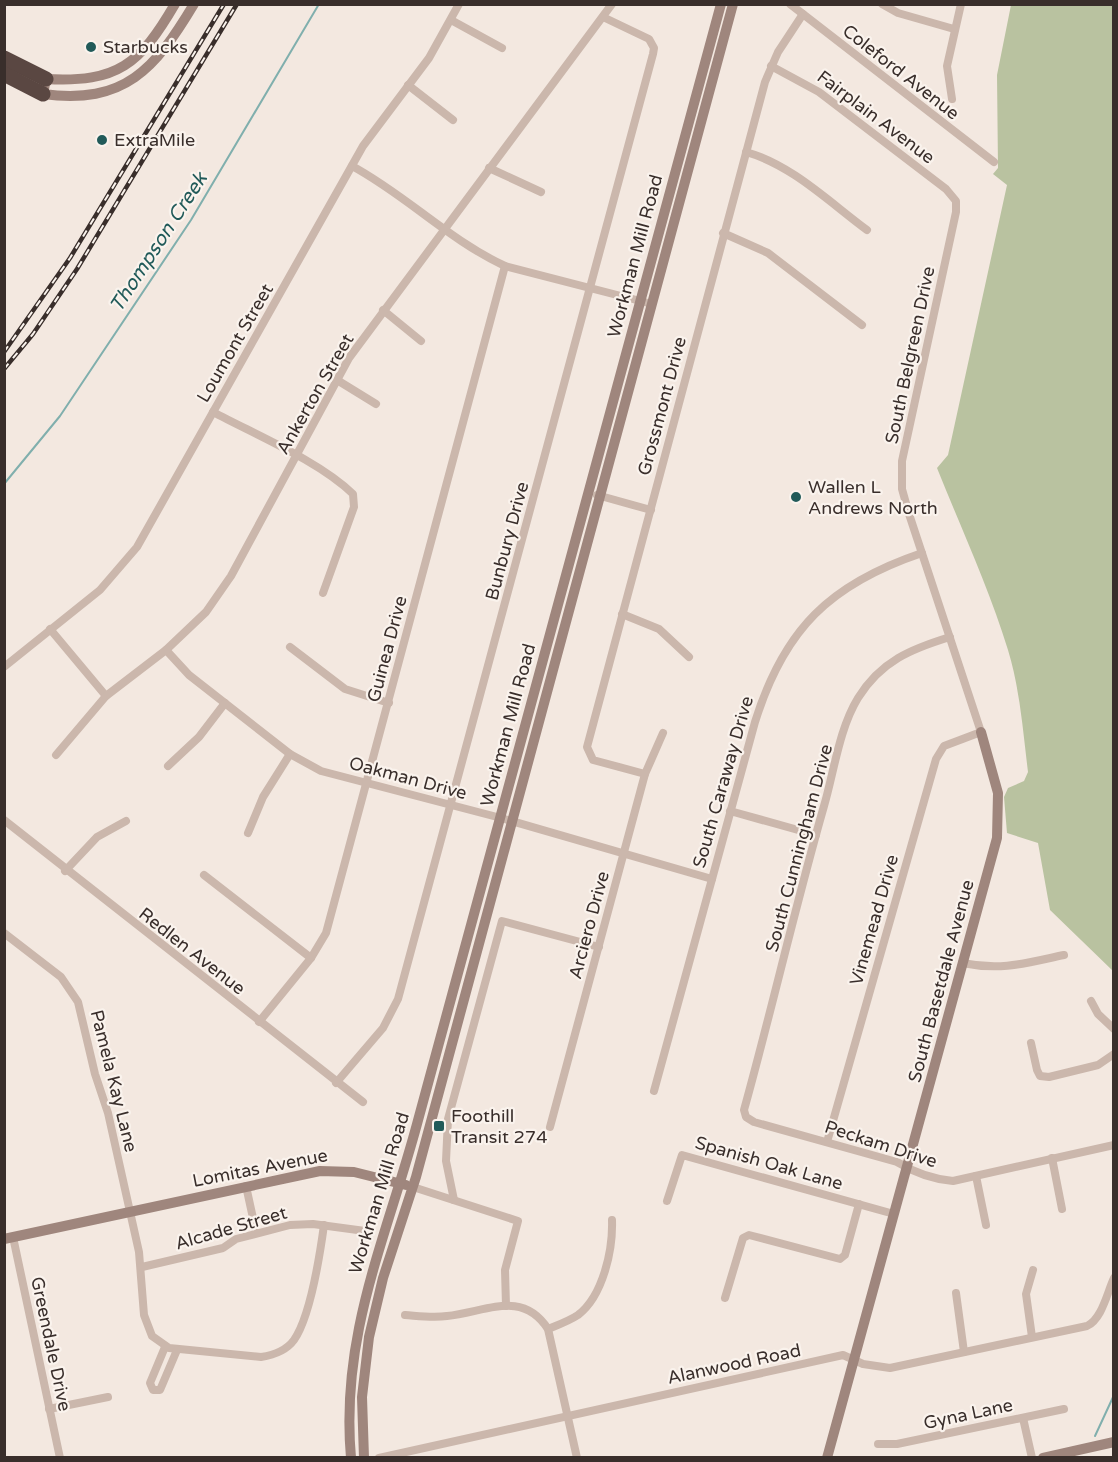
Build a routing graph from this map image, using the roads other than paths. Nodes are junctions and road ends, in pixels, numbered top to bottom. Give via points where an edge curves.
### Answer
1 (176, 4) edge
2 (194, 4) edge
3 (459, 4) edge
4 (612, 4) edge
5 (721, 4) edge
6 (733, 4) edge
7 (790, 4) edge
8 (882, 4) edge
9 (961, 4) edge
10 (803, 14) junction
11 (603, 17) junction
12 (451, 20) junction
13 (954, 28) junction
14 (502, 48) dead end
15 (4, 58) edge
16 (771, 66) junction
17 (4, 74) edge
18 (408, 85) junction
19 (45, 86) junction
20 (952, 99) dead end
21 (453, 120) dead end
22 (746, 152) junction
23 (994, 162) dead end
24 (352, 166) junction
25 (489, 168) junction
26 (541, 192) dead end
27 (956, 201) joint
28 (443, 229) junction
29 (867, 230) dead end
30 (723, 233) junction
31 (505, 266) junction
32 (591, 288) junction
33 (640, 301) junction
34 (652, 304) junction
35 (383, 310) junction
36 (862, 325) dead end
37 (421, 341) dead end
38 (337, 380) junction
39 (376, 404) dead end
40 (213, 412) junction
41 (296, 456) junction
42 (588, 493) junction
43 (601, 496) junction
44 (651, 510) junction
45 (909, 514) joint
46 (922, 554) junction
47 (323, 593) dead end
48 (622, 614) junction
49 (50, 629) junction
50 (950, 637) junction
51 (290, 647) dead end
52 (166, 650) junction
53 (689, 657) dead end
54 (4, 667) edge
55 (106, 696) junction
56 (389, 703) junction
57 (225, 704) junction
58 (981, 732) junction
59 (663, 733) dead end
60 (290, 754) junction
61 (56, 755) dead end
62 (168, 765) dead end
63 (645, 774) junction
64 (367, 782) junction
65 (451, 805) junction
66 (730, 811) junction
67 (501, 818) junction
68 (4, 820) edge
69 (126, 820) dead end
70 (512, 822) junction
71 (248, 833) dead end
72 (816, 835) junction
73 (623, 854) junction
74 (65, 871) junction
75 (204, 875) dead end
76 (712, 879) junction
77 (6, 938) edge
78 (599, 947) junction
79 (1064, 955) dead end
80 (311, 958) junction
81 (962, 963) junction
82 (1091, 1001) dead end
83 (260, 1022) junction
84 (1113, 1029) edge
85 (1031, 1042) dead end
86 (1113, 1054) edge
87 (336, 1083) junction
88 (654, 1091) dead end
89 (363, 1102) dead end
90 (746, 1117) joint
91 (550, 1127) dead end
92 (827, 1142) junction
93 (1113, 1145) edge
94 (1052, 1158) junction
95 (907, 1168) junction
96 (976, 1176) junction
97 (400, 1183) junction
98 (246, 1186) junction
99 (413, 1187) junction
100 (454, 1200) junction
101 (667, 1201) dead end
102 (859, 1204) junction
103 (1062, 1209) dead end
104 (130, 1211) junction
105 (894, 1214) junction
106 (612, 1220) dead end
107 (324, 1225) junction
108 (986, 1225) dead end
109 (365, 1231) dead end
110 (256, 1232) junction
111 (9, 1238) edge
112 (142, 1267) junction
113 (1033, 1270) dead end
114 (1113, 1278) edge
115 (956, 1293) dead end
116 (725, 1298) dead end
117 (506, 1306) junction
118 (405, 1315) dead end
119 (548, 1329) junction
120 (1032, 1337) junction
121 (165, 1347) junction
122 (177, 1350) junction
123 (964, 1352) junction
124 (855, 1360) junction
125 (108, 1397) dead end
126 (50, 1409) junction
127 (1064, 1409) dead end
128 (568, 1416) junction
129 (1023, 1418) junction
130 (1113, 1442) edge
131 (878, 1444) dead end
132 (60, 1458) edge
133 (351, 1458) edge
134 (364, 1458) edge
135 (379, 1458) edge
136 (577, 1458) edge
137 (827, 1458) edge
138 (1032, 1458) edge
139 (1043, 1458) edge

1 - 19 main road via 142,54 126,66 99,77
2 - 19 main road via 163,53 138,76 104,92 80,97
3 - 12 street, Loumont Street
4 - 11 street, Ankerton Street
5 - 33 main road, Workman Mill Road
6 - 34 main road, Workman Mill Road
7 - 10 street, Coleford Avenue
8 - 13 street via 898,13
9 - 13 street
10 - 16 street, Grossmont Drive
10 - 23 street, Coleford Avenue
11 - 25 street, Ankerton Street
11 - 32 street, Bunbury Drive via 649,39 654,48
12 - 14 street
12 - 18 street, Loumont Street
13 - 20 street via 947,66
15 - 19 highway
16 - 22 street, Grossmont Drive
16 - 27 street, Fairplain Avenue via 819,92
17 - 19 highway
18 - 21 street
18 - 24 street, Loumont Street
22 - 29 street via 789,171
22 - 30 street, Grossmont Drive
24 - 28 street
24 - 40 street, Loumont Street
25 - 26 street
25 - 28 street, Ankerton Street
27 - 45 street, South Belgreen Drive via 902,461 902,489
28 - 31 street
28 - 35 street, Ankerton Street
30 - 36 street via 768,253
30 - 44 street, Grossmont Drive
31 - 32 street
31 - 56 street, Guinea Drive
32 - 33 street
32 - 65 street, Bunbury Drive
33 - 34 street
33 - 42 main road, Workman Mill Road
34 - 43 main road, Workman Mill Road
35 - 37 street
35 - 38 street, Ankerton Street
38 - 39 street
38 - 41 street, Ankerton Street
40 - 41 street
40 - 49 street, Loumont Street via 137,547 100,590
41 - 47 street via 353,494 354,507
41 - 52 street, Ankerton Street via 231,576 206,612
42 - 43 street
42 - 67 main road, Workman Mill Road
43 - 44 street
43 - 70 main road, Workman Mill Road
44 - 48 street, Grossmont Drive
45 - 46 street, South Basetdale Avenue
46 - 50 street, South Basetdale Avenue
46 - 66 street, South Caraway Drive via 850,586 828,601 798,632 776,665 762,698
48 - 53 street via 659,629
48 - 63 street, Grossmont Drive via 587,747 593,760
49 - 54 street, Loumont Street
49 - 55 street
50 - 58 street, South Basetdale Avenue
50 - 72 street, South Cunningham Drive via 910,650 879,672 858,699
51 - 56 street via 345,689
52 - 55 street, Ankerton Street
52 - 57 street, Oakman Drive
55 - 61 street, Ankerton Street
56 - 64 street, Guinea Drive
57 - 60 street, Oakman Drive
57 - 62 street via 199,737
58 - 81 main road, South Basetdale Avenue via 998,793 997,838
58 - 92 street, Vinemead Drive via 944,746 936,759
59 - 63 street, Arciero Drive
60 - 64 street, Oakman Drive via 321,771
60 - 71 street via 262,797
63 - 73 street, Arciero Drive
64 - 65 street, Oakman Drive
64 - 80 street, Guinea Drive via 326,933
65 - 67 street, Oakman Drive
65 - 87 street, Bunbury Drive via 398,999 383,1028
66 - 72 street
66 - 76 street, South Caraway Drive
67 - 70 street, Oakman Drive
67 - 97 main road, Workman Mill Road
68 - 74 street, Redlen Avenue
69 - 74 street via 97,837
70 - 73 street, Oakman Drive
70 - 99 main road, Workman Mill Road
72 - 90 street, South Cunningham Drive via 744,1110
73 - 76 street, Oakman Drive
73 - 78 street, Arciero Drive
74 - 83 street, Redlen Avenue
75 - 80 street
76 - 88 street, South Caraway Drive
77 - 104 street, Pamela Kay Lane via 61,977 78,1002
78 - 91 street, Arciero Drive
78 - 100 street via 502,921 448,1119 446,1161
79 - 81 street via 1006,967
80 - 83 street, Guinea Drive
81 - 95 main road, South Basetdale Avenue
82 - 84 street
83 - 87 street, Redlen Avenue
85 - 86 street via 1040,1076 1098,1065
87 - 89 street, Redlen Avenue
90 - 92 street, Peckam Drive
92 - 95 street, Peckam Drive
93 - 94 street, Peckam Drive
94 - 96 street, Peckam Drive
94 - 103 street
95 - 96 street, Peckam Drive via 939,1180
95 - 105 main road, South Basetdale Avenue
96 - 108 street
97 - 98 main road, Lomitas Avenue via 332,1170
97 - 99 main road, Lomitas Avenue
97 - 133 main road, Workman Mill Road via 358,1320 349,1398
98 - 104 main road, Lomitas Avenue
98 - 110 street
99 - 100 street, Lomitas Avenue
99 - 134 main road, Workman Mill Road via 382,1278 369,1336 362,1397
100 - 117 street, Lomitas Avenue via 518,1221 505,1270
101 - 102 street, Spanish Oak Lane via 682,1155
102 - 105 street, Spanish Oak Lane
102 - 116 street via 845,1255 840,1259 749,1235 743,1238
104 - 111 main road, Lomitas Avenue
104 - 112 street, Pamela Kay Lane
105 - 124 main road, South Basetdale Avenue
106 - 119 street via 613,1236 597,1290 579,1314
107 - 109 street, Alcade Street
107 - 110 street, Alcade Street via 300,1224
107 - 122 street via 315,1278 297,1334 289,1346 261,1357
110 - 112 street, Alcade Street via 223,1248
111 - 126 street, Greendale Drive
112 - 121 street, Pamela Kay Lane via 144,1314 152,1336
113 - 120 street via 1026,1294
114 - 120 street, Alanwood Road via 1094,1323
115 - 123 street
117 - 118 street via 447,1317
117 - 119 street via 526,1308
119 - 128 street
120 - 123 street, Alanwood Road
121 - 122 street
121 - 122 street via 150,1383 153,1390 160,1390
123 - 124 street, Alanwood Road via 891,1368
124 - 128 street, Alanwood Road via 843,1355
124 - 137 main road, South Basetdale Avenue
125 - 126 street
126 - 132 street, Greendale Drive
127 - 129 street, Gyna Lane
128 - 135 street, Alanwood Road
128 - 136 street
129 - 131 street, Gyna Lane via 897,1444
129 - 138 street
130 - 139 main road

